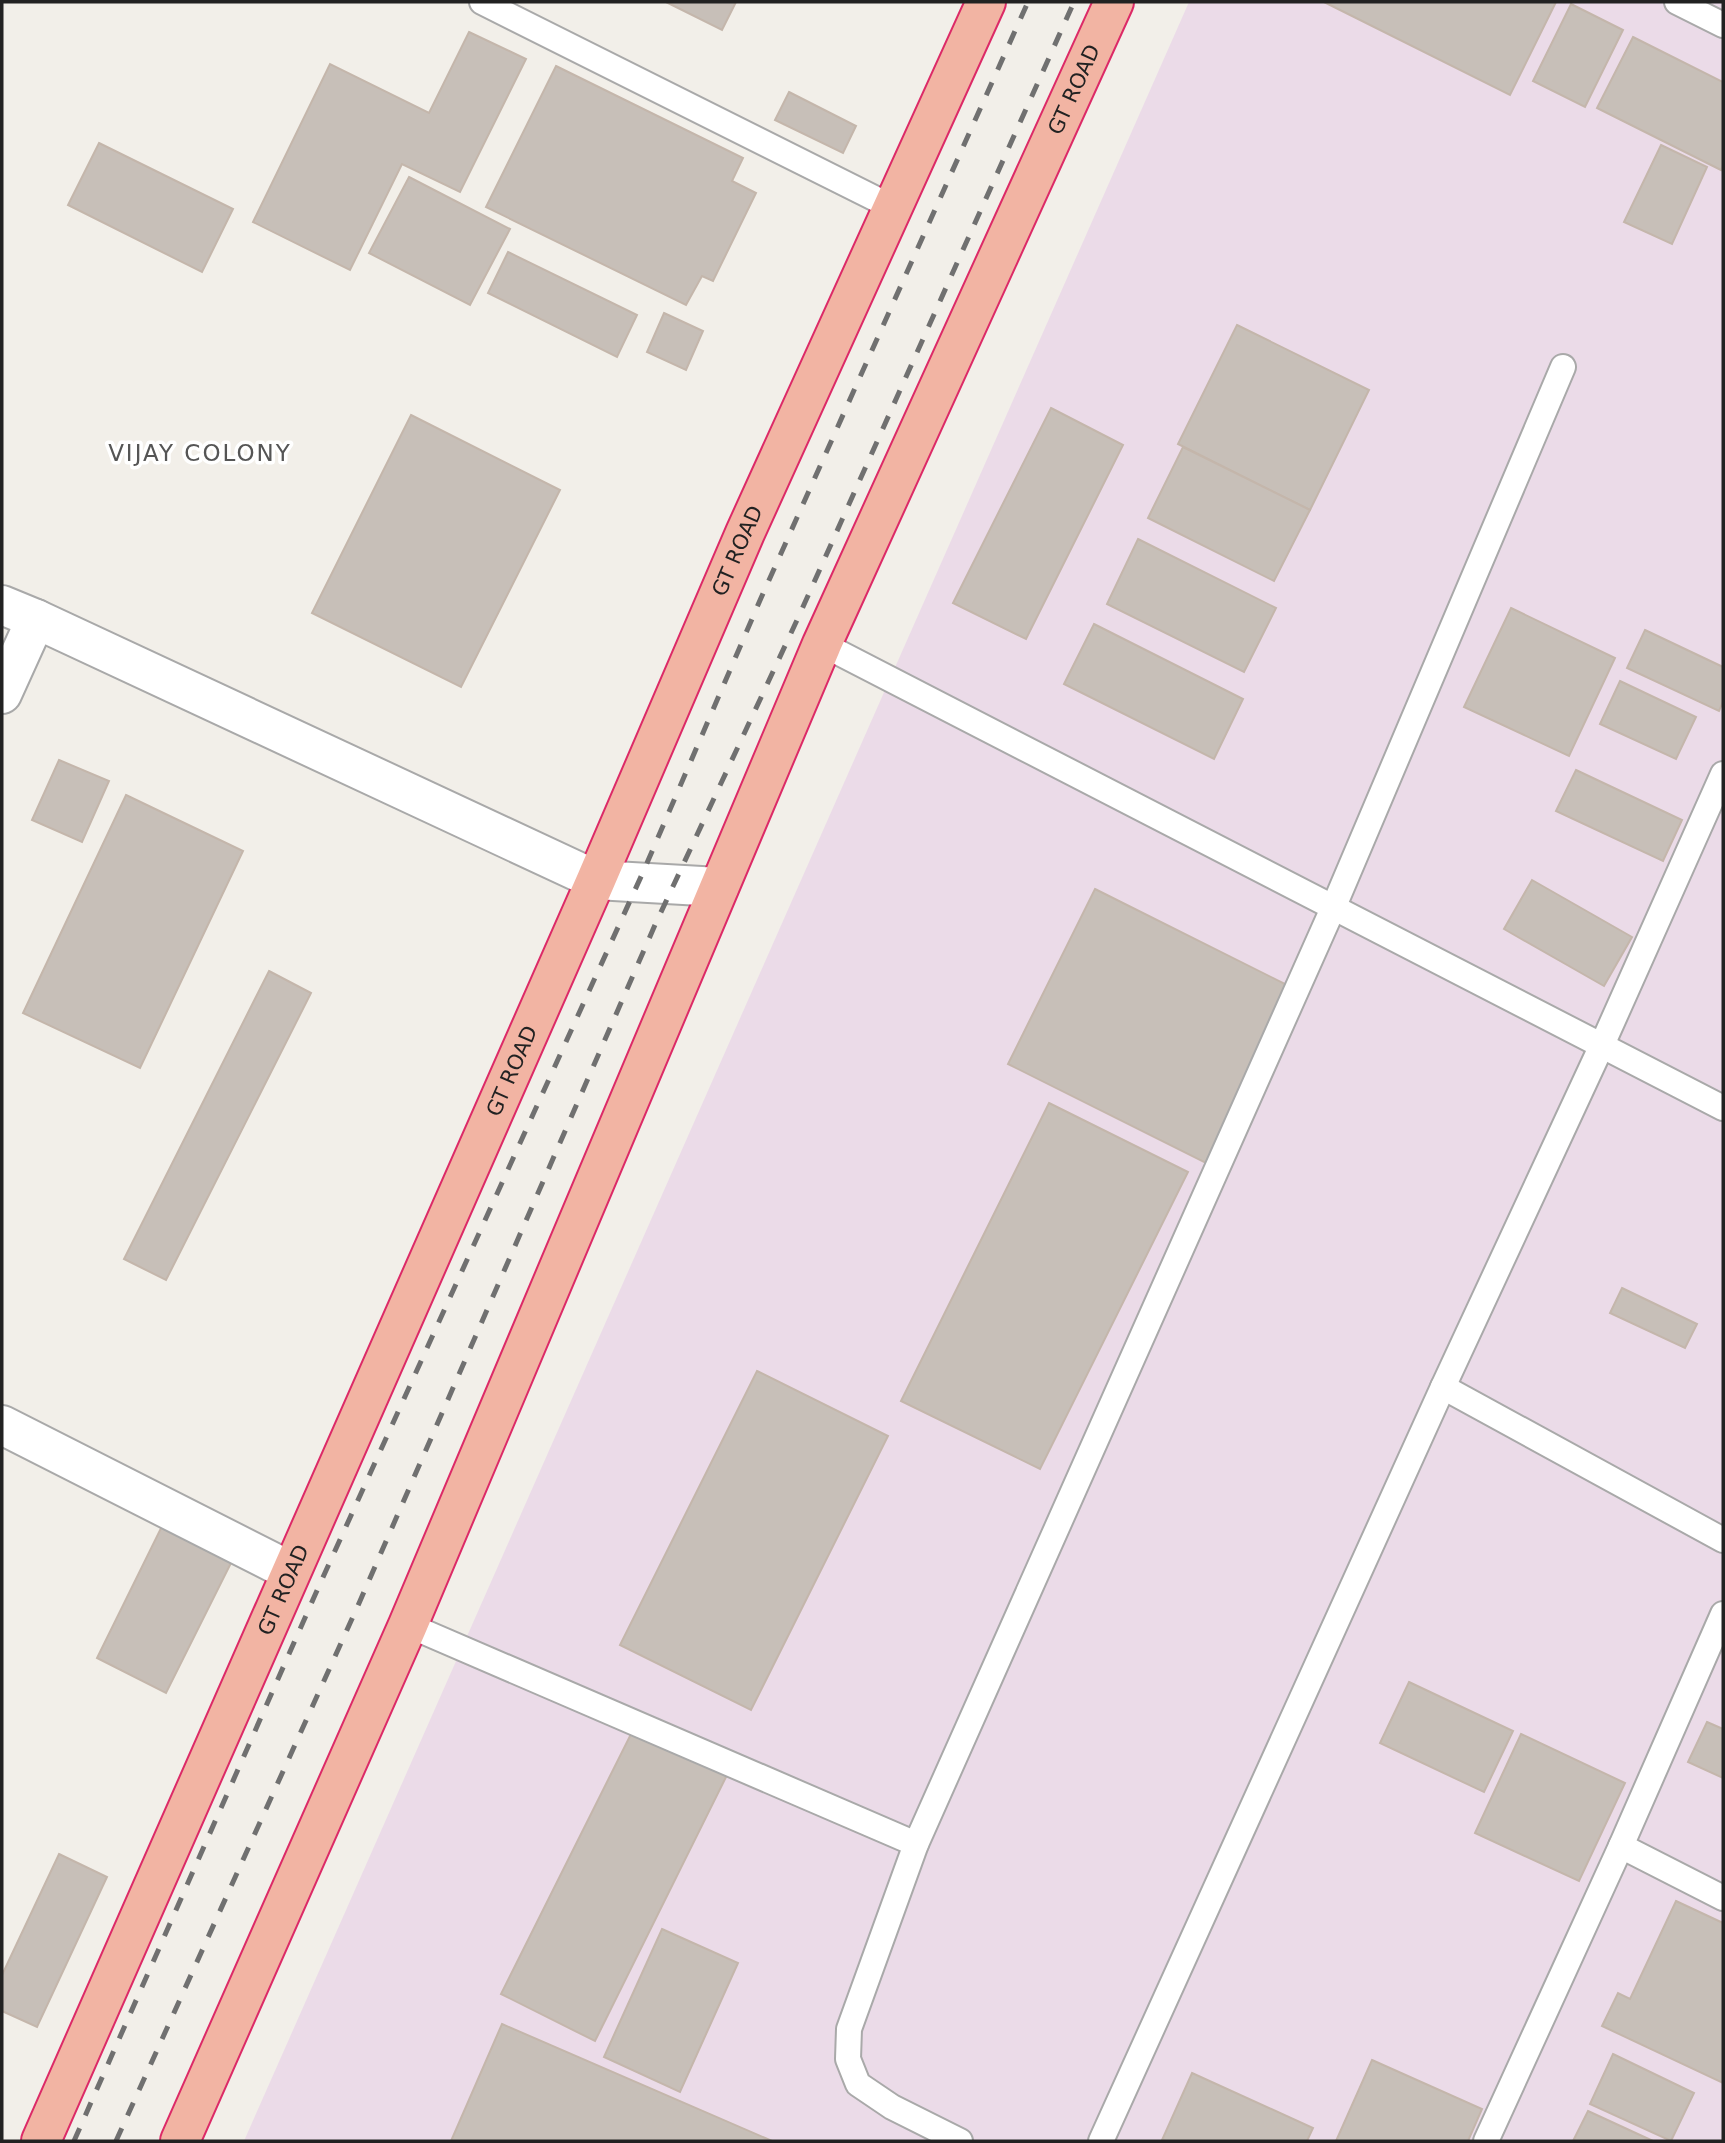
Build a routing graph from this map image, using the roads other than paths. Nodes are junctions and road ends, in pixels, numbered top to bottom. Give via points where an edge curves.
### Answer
1 (482, 2) edge
2 (986, 2) edge
3 (1114, 2) edge
4 (1677, 2) edge
5 (1723, 25) edge
6 (892, 207) junction
7 (1563, 367) dead end
8 (19, 612) edge
9 (822, 643) junction
10 (2, 694) edge
11 (1723, 774) edge
12 (596, 880) junction
13 (719, 887) junction
14 (1334, 906) junction
15 (1602, 1045) junction
16 (1723, 1108) edge
17 (1443, 1387) junction
18 (2, 1425) edge
19 (1723, 1540) edge
20 (290, 1571) junction
21 (1723, 1614) edge
22 (408, 1625) junction
23 (916, 1844) junction
24 (1621, 1846) junction
25 (1723, 1898) edge
26 (41, 2141) edge
27 (180, 2141) edge
28 (960, 2141) edge
29 (1101, 2141) edge
30 (1486, 2141) edge

1 - 6 lane
2 - 6 highway, GT ROAD
3 - 9 highway, GT ROAD
4 - 5 lane
6 - 12 highway, GT ROAD
7 - 14 lane
8 - 10 street
8 - 12 street
9 - 13 highway, GT ROAD
9 - 14 lane
11 - 15 lane
12 - 13 street
12 - 20 highway, GT ROAD
13 - 22 highway, GT ROAD
14 - 15 lane
14 - 23 lane
15 - 16 lane
15 - 17 lane
17 - 19 lane
17 - 29 lane
18 - 20 street
20 - 26 highway, GT ROAD
21 - 24 lane
22 - 23 lane
22 - 27 highway, GT ROAD
23 - 28 lane via 849,2029 848,2059 858,2084
24 - 25 lane
24 - 30 lane

